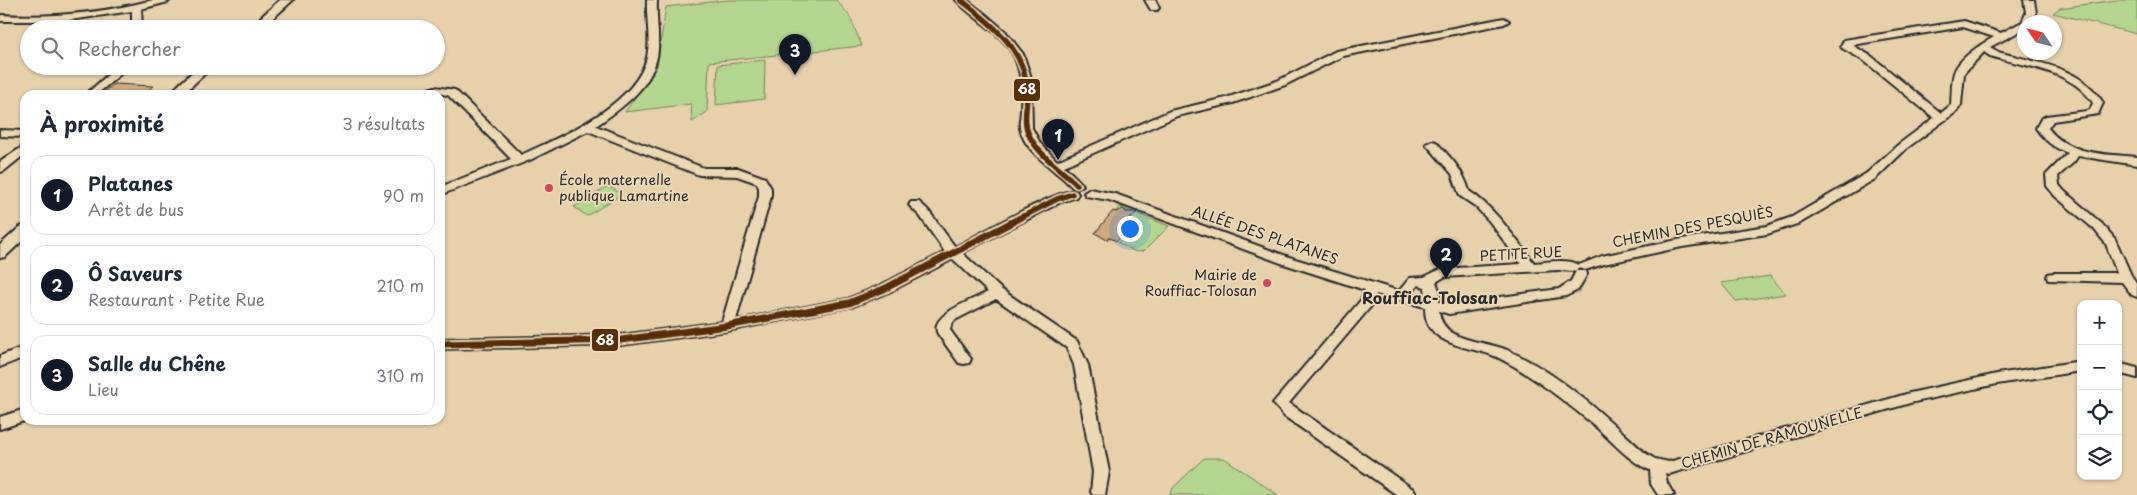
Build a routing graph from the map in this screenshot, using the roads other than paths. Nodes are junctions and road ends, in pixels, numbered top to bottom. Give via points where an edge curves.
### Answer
1 (165, 0) edge
2 (287, 0) edge
3 (652, 0) edge
4 (961, 0) edge
5 (2029, 0) edge
6 (136, 7) junction
7 (2031, 15) edge
8 (0, 18) edge
9 (138, 20) edge
10 (264, 20) edge
11 (1504, 21) dead end
12 (2017, 29) edge
13 (2003, 37) junction
14 (1988, 49) junction
15 (114, 75) edge
16 (197, 75) edge
17 (96, 90) edge
18 (180, 90) edge
19 (445, 91) edge
20 (1941, 119) junction
21 (589, 127) junction
22 (0, 133) edge
23 (20, 134) edge
24 (1432, 144) dead end
25 (20, 152) edge
26 (2074, 153) junction
27 (518, 159) junction
28 (2137, 161) edge
29 (1055, 166) junction
30 (0, 168) edge
31 (445, 189) edge
32 (1075, 190) junction
33 (915, 205) dead end
34 (20, 235) edge
35 (0, 253) edge
36 (954, 253) junction
37 (1531, 268) junction
38 (1580, 269) junction
39 (2053, 277) dead end
40 (2124, 278) junction
41 (1427, 281) junction
42 (1372, 288) junction
43 (2137, 292) edge
44 (997, 293) junction
45 (1404, 295) junction
46 (1431, 304) junction
47 (726, 326) junction
48 (445, 344) edge
49 (20, 353) edge
50 (964, 359) dead end
51 (0, 362) edge
52 (2077, 367) edge
53 (2122, 369) edge
54 (2137, 373) edge
55 (20, 417) edge
56 (0, 423) edge
57 (1657, 466) junction
58 (1099, 492) dead end
59 (1408, 494) edge
60 (1666, 495) edge

1 - 6 street
2 - 10 main road
3 - 21 street via 652,55 648,71 626,99
4 - 29 street via 1015,47 1022,58 1026,80 1026,128 1035,146
5 - 7 street, CHEMIN DES PESQUIÈS
6 - 8 street via 63,20
6 - 9 street
11 - 29 street via 1340,53 1281,84 1239,98 1174,113
12 - 13 street, CHEMIN DES PESQUIÈS
13 - 14 street, CHEMIN DES PESQUIÈS
13 - 20 street via 1964,24 1848,42 1846,46 1868,58
14 - 20 street, CHEMIN DES PESQUIÈS via 1962,67 1956,105
14 - 26 street via 2071,78 2096,98 2098,103 2094,112 2050,118 2043,124 2045,133
15 - 17 street
16 - 18 main road
19 - 27 street via 451,92
20 - 38 street, CHEMIN DES PESQUIÈS via 1903,146 1871,176 1796,220 1767,230 1602,260
21 - 27 street
21 - 47 street via 703,172 738,172 761,181 765,188 764,196
22 - 23 street
24 - 37 street via 1457,173 1464,193 1494,219
25 - 30 street
26 - 28 street
26 - 40 street via 2052,175 2053,186 2110,240
27 - 31 street
29 - 32 street
32 - 36 street
32 - 42 street, ALLÉE DES PLATANES via 1082,197 1090,192 1111,197
33 - 36 street
34 - 35 main road
36 - 44 street
36 - 47 street via 884,290 849,303
37 - 38 street, PETITE RUE via 1556,266
37 - 41 street, PETITE RUE via 1440,273
38 - 46 street, ALLÉE DES PLATANES via 1577,285 1561,293 1449,309
39 - 40 street
40 - 43 street
41 - 45 street via 1410,282
41 - 46 street via 1434,290
42 - 45 street, ALLÉE DES PLATANES
42 - 59 street via 1367,302 1280,403
44 - 50 street via 950,316 944,323 943,331
44 - 58 street via 1072,345 1081,365 1101,472
45 - 46 street, ALLÉE DES PLATANES
46 - 57 street via 1438,329 1446,335 1495,351 1521,364 1583,408 1640,457
47 - 48 street via 621,340
49 - 51 street
52 - 57 street, CHEMIN DE RAMOUNELLE via 2013,376 1910,398 1680,466
53 - 54 street
55 - 56 street
57 - 60 street via 1659,484

